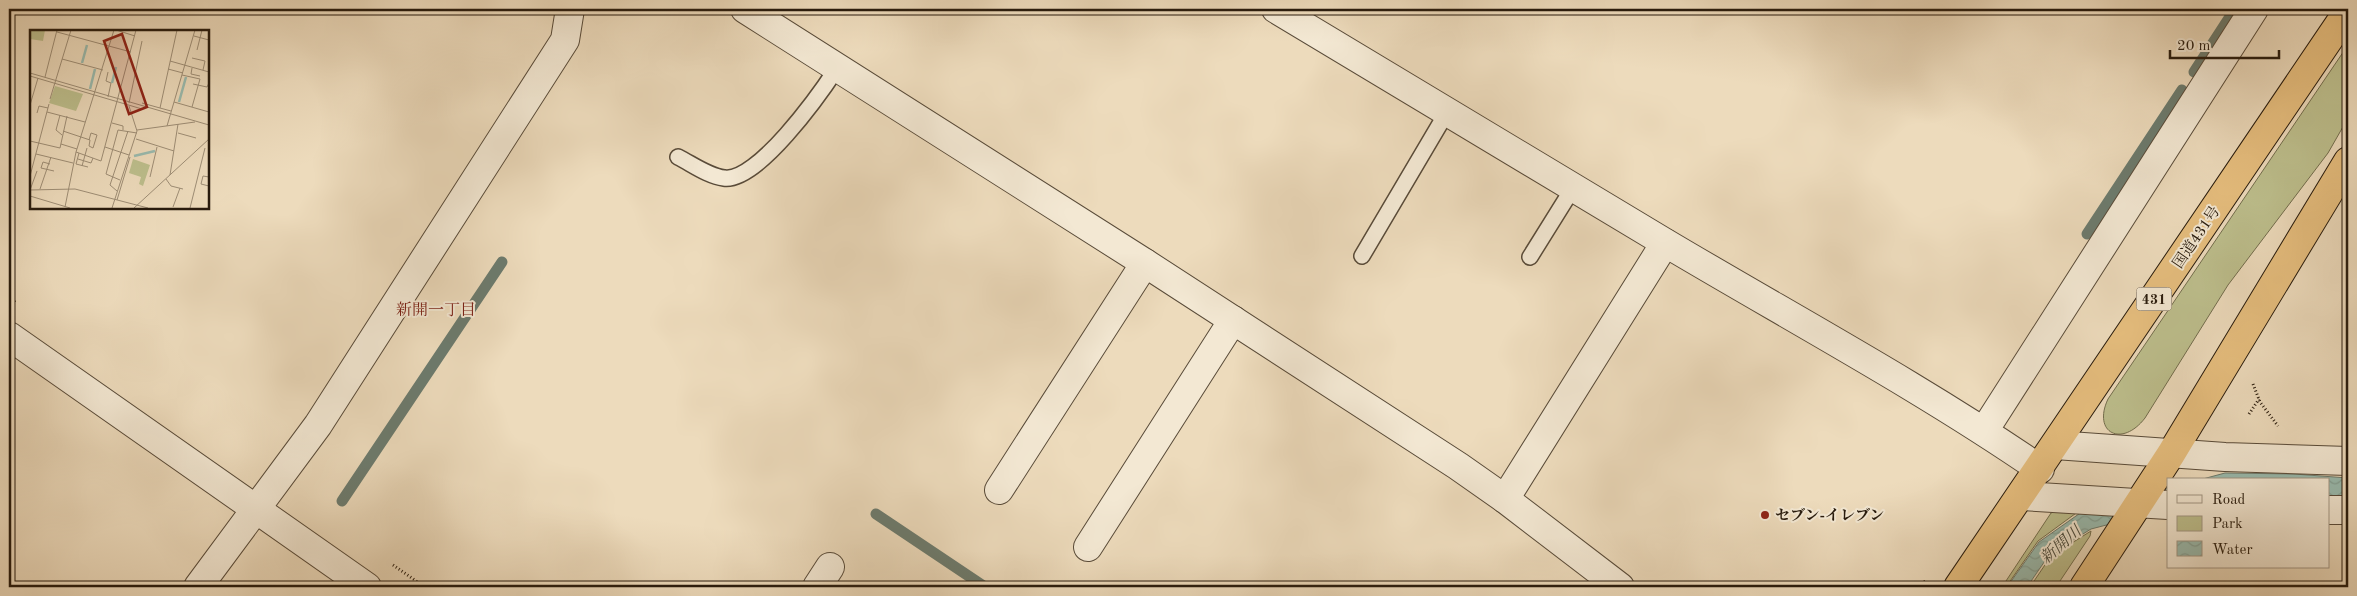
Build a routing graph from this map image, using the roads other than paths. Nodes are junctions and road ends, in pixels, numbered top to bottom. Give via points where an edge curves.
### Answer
1 (570, 9) edge
2 (744, 9) edge
3 (1276, 9) edge
4 (2254, 9) edge
5 (2348, 11) edge
6 (837, 68) junction
7 (1447, 112) junction
8 (678, 156) dead end
9 (2348, 161) edge
10 (1573, 188) junction
11 (1665, 243) junction
12 (1362, 256) dead end
13 (1530, 257) dead end
14 (1145, 263) junction
15 (1233, 320) junction
16 (9, 336) edge
17 (1984, 431) junction
18 (2055, 446) junction
19 (2171, 454) junction
20 (2348, 461) edge
21 (2040, 469) junction
22 (999, 490) dead end
23 (2022, 496) junction
24 (1506, 499) junction
25 (2138, 504) junction
26 (2167, 505) edge
27 (256, 508) junction
28 (2330, 510) edge
29 (2348, 510) edge
30 (1088, 547) dead end
31 (198, 587) edge
32 (367, 587) edge
33 (1620, 587) edge
34 (1958, 587) edge
35 (2084, 587) edge

1 - 27 street via 565,40 318,425
2 - 6 street
3 - 7 street
4 - 17 street
5 - 18 highway, 国道431号 / 431
6 - 8 lane via 784,137 743,174 725,179
6 - 14 street
7 - 10 street
7 - 12 lane
9 - 19 highway
10 - 11 street
10 - 13 lane
11 - 17 street
11 - 24 street
14 - 15 street
14 - 22 street
15 - 24 street
15 - 30 street
16 - 27 street
17 - 21 street
18 - 19 street
18 - 21 highway, 国道431号 / 431
19 - 20 street
19 - 25 highway
21 - 23 highway, 国道431号 / 431
23 - 25 street
23 - 34 highway, 国道431号 / 431
24 - 33 street
25 - 26 street
25 - 35 highway
27 - 31 street
27 - 32 street
28 - 29 street

